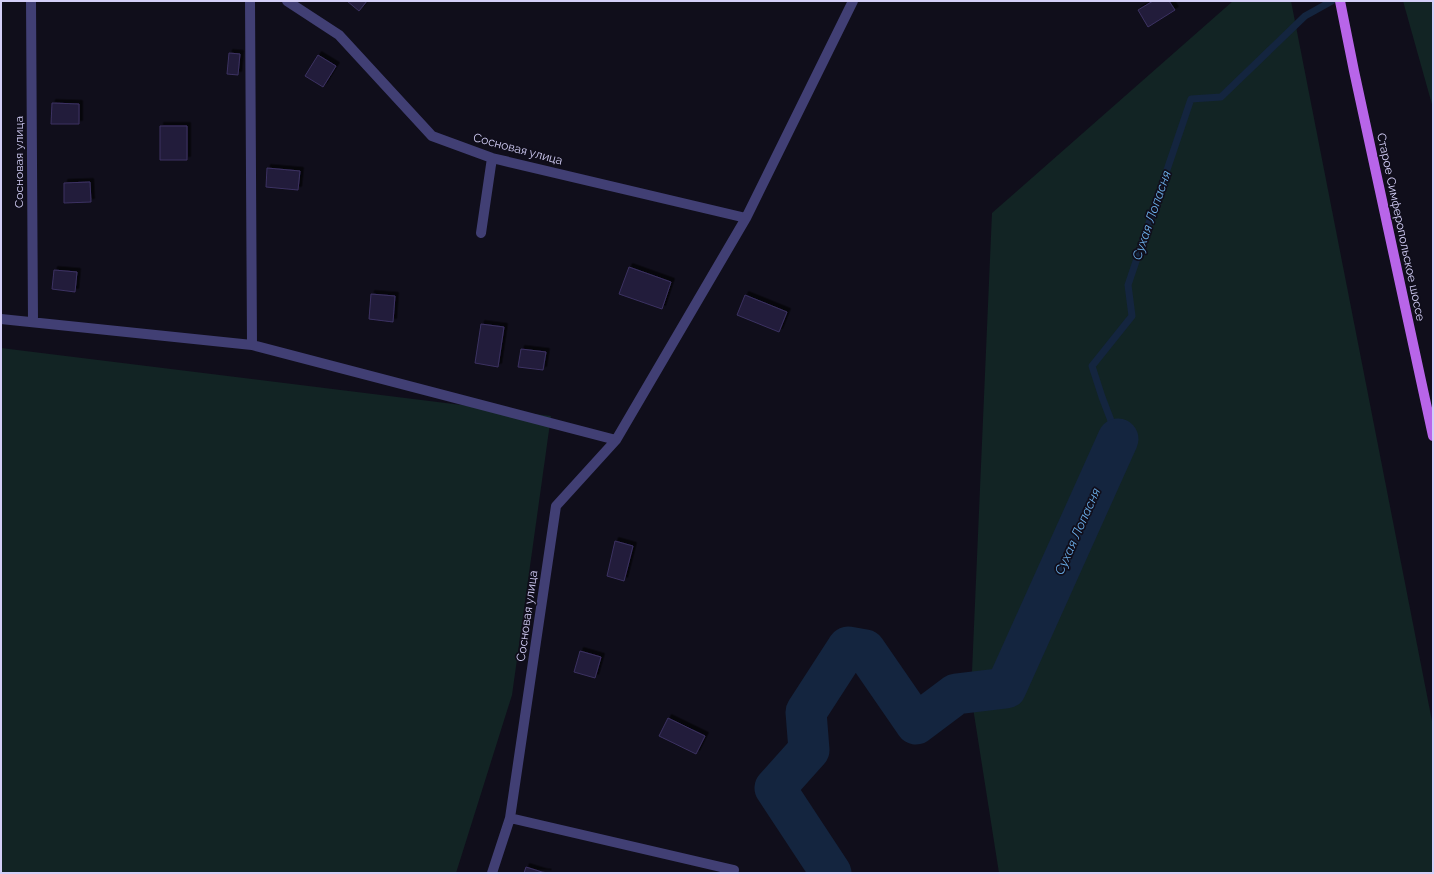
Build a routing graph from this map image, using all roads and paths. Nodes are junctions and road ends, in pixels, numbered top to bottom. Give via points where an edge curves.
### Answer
1 (31, 1) edge
2 (250, 1) edge
3 (287, 1) edge
4 (853, 1) edge
5 (1340, 1) edge
6 (492, 158) junction
7 (746, 218) junction
8 (482, 233) dead end
9 (1, 320) edge
10 (33, 322) junction
11 (252, 345) junction
12 (1433, 436) edge
13 (616, 440) junction
14 (510, 818) junction
15 (734, 870) dead end
16 (492, 873) edge

1 - 10 lane, Сосновая улица
2 - 11 lane
3 - 6 lane, Сосновая улица via 339,35 432,136
4 - 7 lane, Сосновая улица
5 - 12 main road, Старое Симферопольское шоссе
6 - 7 lane, Сосновая улица
6 - 8 lane
7 - 13 lane, Сосновая улица
9 - 10 lane
10 - 11 lane
11 - 13 lane
13 - 14 lane, Сосновая улица via 556,506
14 - 15 lane
14 - 16 lane, Сосновая улица

